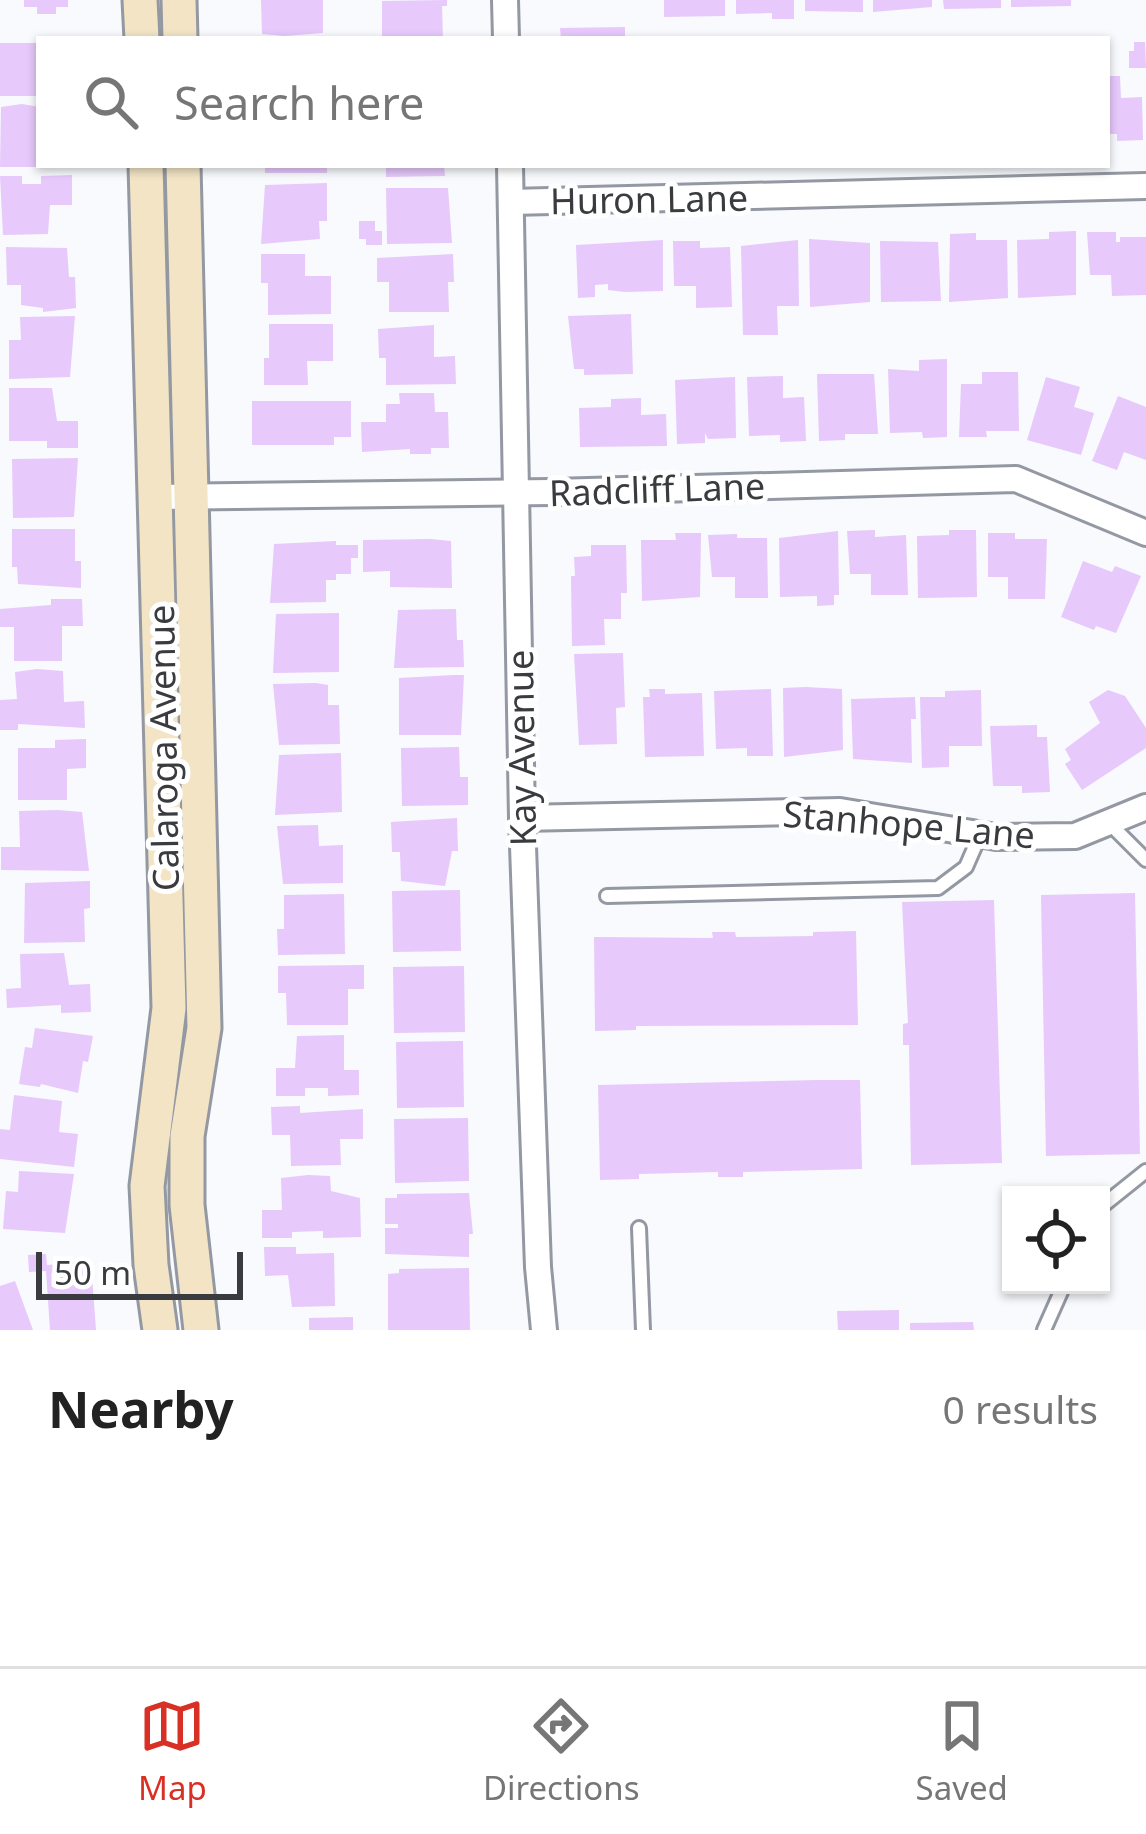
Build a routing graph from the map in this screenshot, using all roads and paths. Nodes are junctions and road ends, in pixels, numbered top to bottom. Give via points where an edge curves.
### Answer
1 (140, 0) edge
2 (179, 0) edge
3 (505, 0) edge
4 (142, 36) edge
5 (180, 36) edge
6 (506, 36) edge
7 (146, 168) edge
8 (183, 168) edge
9 (510, 168) edge
10 (1146, 186) edge
11 (511, 202) junction
12 (515, 493) junction
13 (158, 497) junction
14 (192, 497) junction
15 (1146, 533) edge
16 (1146, 807) edge
17 (522, 818) junction
18 (1109, 823) junction
19 (980, 835) junction
20 (1146, 860) edge
21 (607, 896) dead end
22 (1146, 1171) edge
23 (1110, 1200) edge
24 (639, 1228) dead end
25 (1060, 1294) edge
26 (160, 1330) edge
27 (201, 1330) edge
28 (544, 1330) edge
29 (644, 1330) edge
30 (1044, 1330) edge

1 - 4 street
2 - 5 street
3 - 6 street
7 - 13 street, Calaroga Avenue
8 - 14 street, Calaroga Avenue
9 - 11 street, Kay Avenue
10 - 11 street, Huron Lane
11 - 12 street, Kay Avenue
12 - 14 street, Radcliff Lane
12 - 15 street, Radcliff Lane via 1016,479
12 - 17 street, Kay Avenue
13 - 14 street, Radcliff Lane
13 - 26 street, Calaroga Avenue via 169,1009 147,1186
14 - 27 street, Calaroga Avenue via 205,1028 188,1136 188,1205
16 - 18 street, Stanhope Lane
17 - 19 street, Stanhope Lane via 840,811
17 - 28 street, Kay Avenue
18 - 19 street, Stanhope Lane via 1076,836
18 - 20 lane
19 - 21 lane via 966,867 938,887
22 - 23 lane
24 - 29 lane
25 - 30 lane

